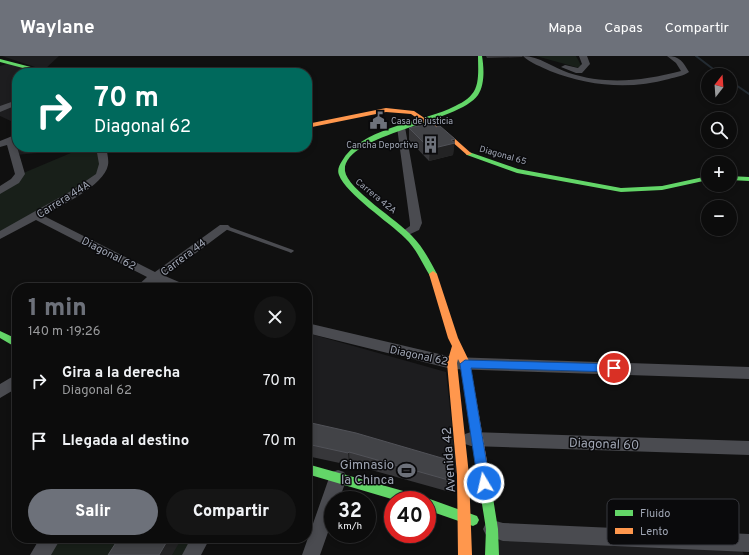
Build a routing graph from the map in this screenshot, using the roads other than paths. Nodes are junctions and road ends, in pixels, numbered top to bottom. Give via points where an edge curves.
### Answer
1 (480, 56) edge
2 (527, 56) edge
3 (540, 56) edge
4 (583, 56) edge
5 (671, 56) edge
6 (0, 60) edge
7 (30, 68) edge
8 (12, 104) edge
9 (0, 109) edge
10 (423, 119) junction
11 (312, 125) edge
12 (401, 127) junction
13 (12, 138) edge
14 (0, 144) edge
15 (16, 152) edge
16 (102, 152) edge
17 (737, 178) edge
18 (749, 179) edge
19 (701, 180) edge
20 (0, 191) edge
21 (36, 216) junction
22 (224, 227) joint
23 (406, 233) junction
24 (0, 236) edge
25 (291, 251) dead end
26 (156, 277) junction
27 (148, 283) edge
28 (170, 283) edge
29 (312, 329) edge
30 (0, 334) edge
31 (12, 341) edge
32 (456, 348) junction
33 (458, 363) junction
34 (749, 372) edge
35 (12, 384) edge
36 (0, 392) edge
37 (460, 439) junction
38 (477, 439) junction
39 (749, 448) edge
40 (312, 470) edge
41 (338, 478) junction
42 (384, 491) edge
43 (436, 507) edge
44 (463, 515) junction
45 (492, 529) junction
46 (607, 538) edge
47 (48, 543) edge
48 (198, 543) edge
49 (712, 545) edge
50 (744, 547) edge
51 (39, 555) edge
52 (191, 555) edge
53 (311, 555) edge
54 (465, 555) edge
55 (492, 555) edge

1 - 10 street, Carrera 42A via 479,84 474,96 468,102
2 - 5 street via 566,76 590,82 627,83 658,80 685,72 679,62
3 - 4 street via 579,71 586,64
6 - 7 street
8 - 9 street
10 - 11 street, Diagonal 65 via 412,112 386,110
10 - 12 street, Carrera 42A
10 - 19 street, Diagonal 65 via 452,138 471,156 548,177 620,190 662,188
12 - 23 street via 416,222 415,228
12 - 23 street, Carrera 42A via 348,152 342,159 341,168 349,189
13 - 14 street
15 - 20 street via 20,174 15,182
16 - 21 street, Carrera 44A via 104,164 100,175
17 - 18 street
21 - 24 street, Carrera 44A
21 - 26 street, Diagonal 62
22 - 25 lane
22 - 26 street, Carrera 44
23 - 32 street, Carrera 42A via 417,246 440,290
26 - 27 street, Carrera 44
26 - 28 street, Diagonal 62
29 - 33 street, Diagonal 62
30 - 31 street
32 - 33 street
32 - 33 street, Carrera 42A
33 - 34 street, Diagonal 62
33 - 37 street, Avenida 42
33 - 38 street
35 - 36 street
37 - 38 street, Diagonal 60
37 - 44 street, Avenida 42
38 - 39 street, Diagonal 60
38 - 45 street
40 - 41 street
41 - 42 street
41 - 53 street
43 - 44 street
44 - 45 street
44 - 54 street, Avenida 42
45 - 46 street via 504,532
45 - 55 street
47 - 51 street
48 - 52 street
49 - 50 street

